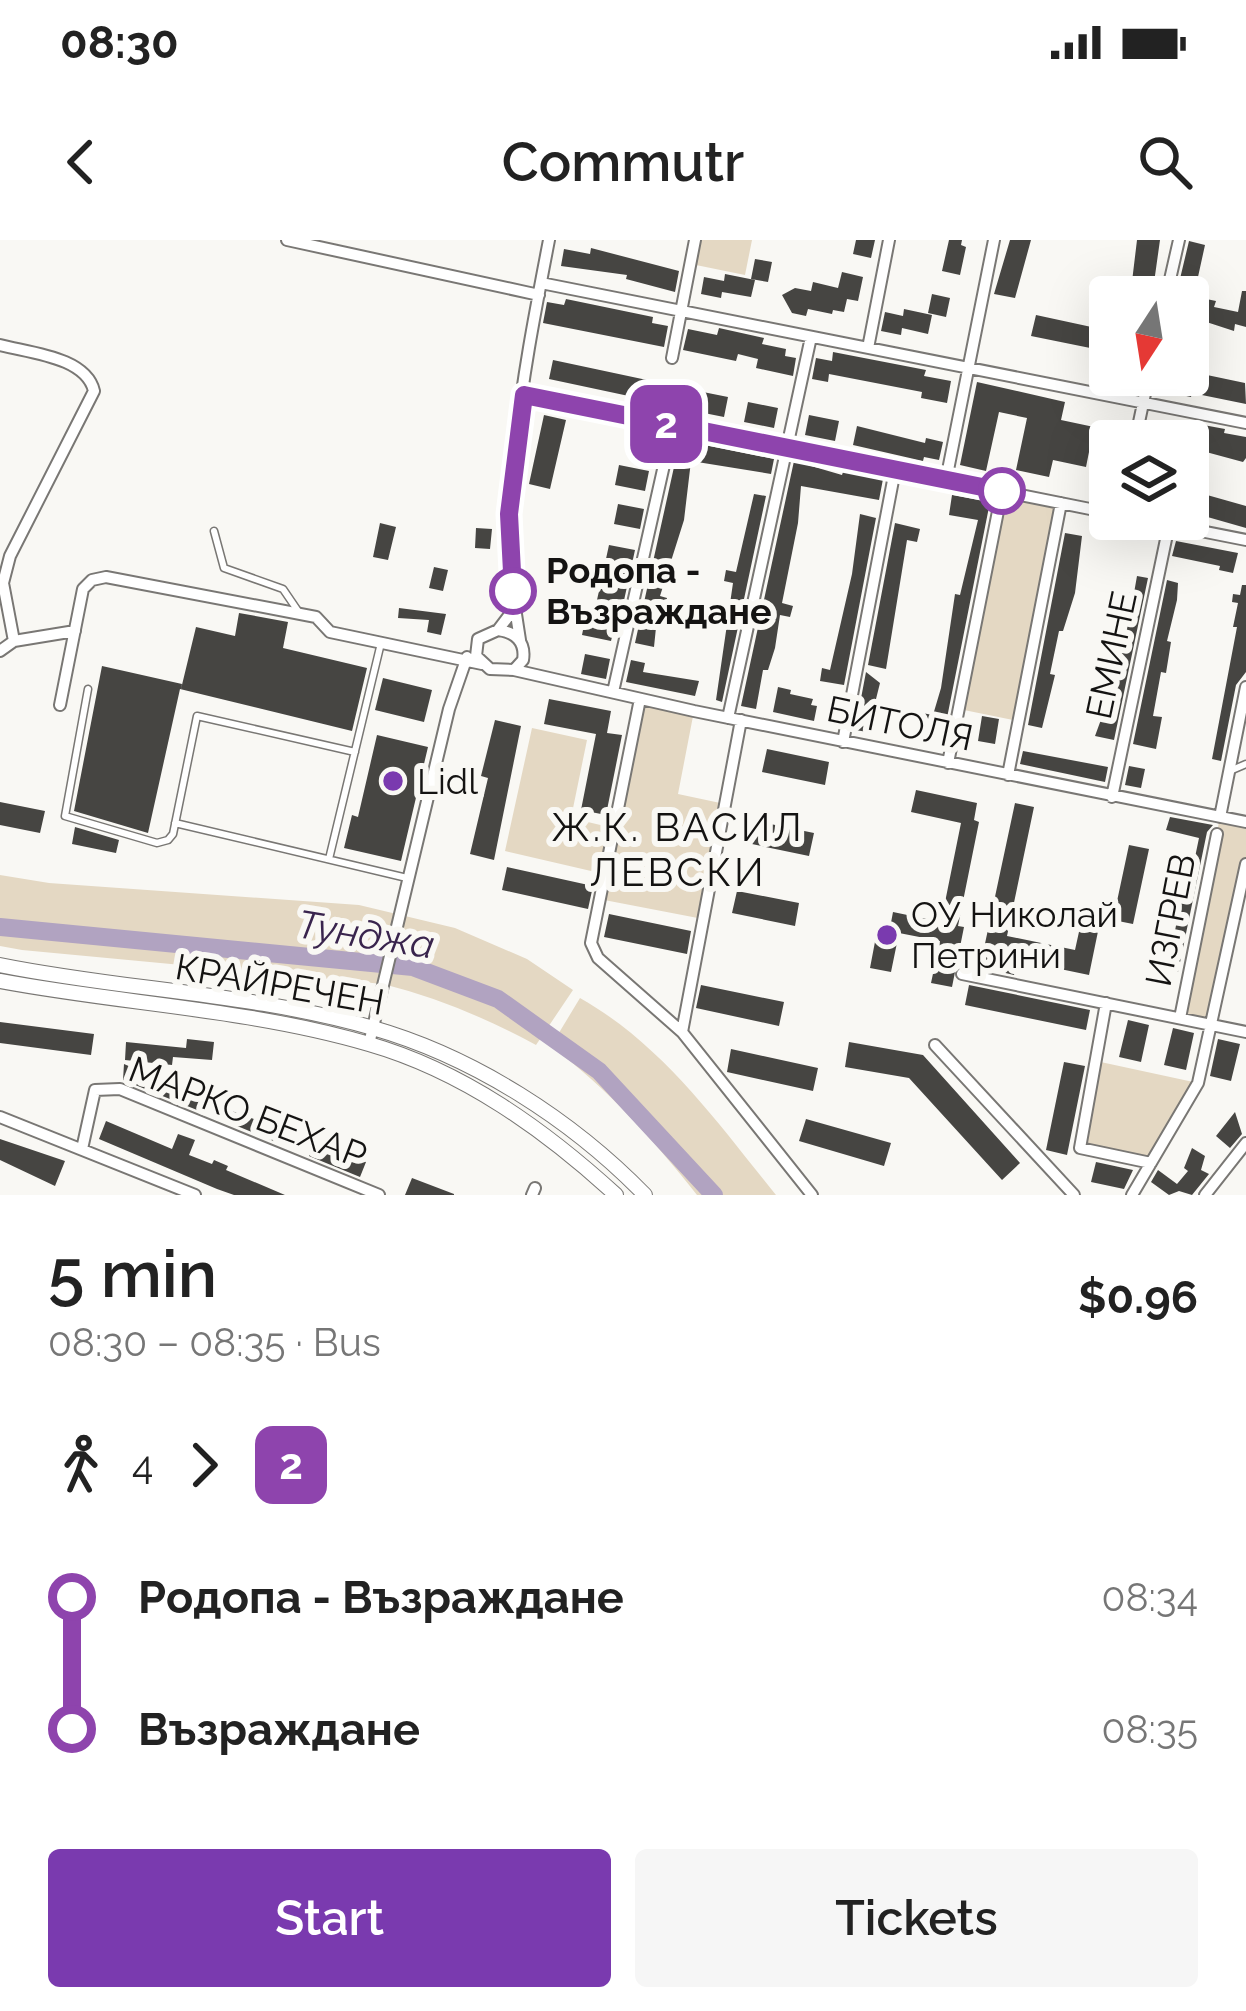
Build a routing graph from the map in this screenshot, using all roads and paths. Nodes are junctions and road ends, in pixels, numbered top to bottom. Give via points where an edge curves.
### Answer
1 (287, 240) edge
2 (549, 240) edge
3 (695, 240) edge
4 (889, 240) edge
5 (994, 240) edge
6 (1179, 240) edge
7 (1171, 276) edge
8 (540, 289) junction
9 (682, 311) junction
10 (811, 337) junction
11 (0, 345) edge
12 (868, 348) junction
13 (673, 358) dead end
14 (968, 368) junction
15 (524, 395) junction
16 (1144, 396) edge
17 (1143, 402) junction
18 (1139, 420) edge
19 (1246, 423) edge
20 (673, 425) junction
21 (787, 448) junction
22 (895, 470) junction
23 (946, 480) junction
24 (1002, 491) junction
25 (1061, 503) junction
26 (1089, 509) edge
27 (214, 531) dead end
28 (1209, 533) edge
29 (1166, 540) edge
30 (1246, 540) edge
31 (514, 609) junction
32 (300, 614) junction
33 (498, 630) junction
34 (75, 631) junction
35 (478, 639) junction
36 (520, 640) junction
37 (14, 641) junction
38 (381, 644) junction
39 (0, 651) edge
40 (524, 655) junction
41 (463, 663) junction
42 (482, 664) junction
43 (514, 670) junction
44 (544, 676) junction
45 (1246, 687) edge
46 (88, 689) dead end
47 (613, 692) junction
48 (640, 699) junction
49 (61, 704) dead end
50 (735, 719) junction
51 (843, 742) junction
52 (355, 752) junction
53 (948, 763) junction
54 (1246, 764) edge
55 (1229, 772) junction
56 (1008, 776) junction
57 (1112, 797) junction
58 (1220, 818) junction
59 (1246, 822) edge
60 (175, 823) junction
61 (1217, 834) dead end
62 (329, 859) junction
63 (1246, 863) edge
64 (407, 878) junction
65 (0, 965) edge
66 (962, 974) dead end
67 (0, 981) edge
68 (1106, 1003) junction
69 (1180, 1018) junction
70 (1213, 1025) junction
71 (1246, 1031) edge
72 (682, 1032) junction
73 (371, 1035) junction
74 (935, 1045) dead end
75 (0, 1117) edge
76 (1246, 1143) edge
77 (82, 1149) junction
78 (1151, 1163) junction
79 (195, 1195) edge
80 (379, 1195) edge
81 (616, 1195) edge
82 (645, 1195) edge
83 (812, 1195) edge
84 (1074, 1195) edge
85 (1132, 1195) edge
86 (1205, 1195) edge

1 - 8 street
2 - 8 street
3 - 9 street
4 - 12 street
5 - 14 street
6 - 7 street
8 - 9 street
8 - 15 street
9 - 10 street
9 - 13 street
10 - 12 street
10 - 21 street
11 - 37 street via 79,367 94,391 10,556 3,583
12 - 14 street
14 - 17 street
14 - 23 street
15 - 20 street
15 - 31 street via 509,514
16 - 17 street
17 - 18 street
17 - 19 street
20 - 21 street
20 - 47 street
21 - 22 street
21 - 50 street
22 - 23 street
22 - 51 street
23 - 24 street
24 - 25 street
24 - 53 street
25 - 26 street
25 - 56 street
27 - 32 lane via 224,568 284,589
28 - 30 street
29 - 57 street, ЕМИНЕ
31 - 33 street
31 - 36 street
32 - 34 street via 106,578 83,589
32 - 38 street via 330,632
33 - 35 street
33 - 36 street
34 - 37 street
34 - 49 street
35 - 41 street
35 - 42 street
36 - 40 street
37 - 39 street
38 - 41 street
38 - 52 lane
40 - 43 street
40 - 44 street
41 - 42 street
41 - 64 street
42 - 43 street
43 - 44 street, БИТОЛЯ
44 - 47 street, БИТОЛЯ
45 - 55 street
46 - 60 lane via 64,816 157,843 168,841
47 - 48 street, БИТОЛЯ
48 - 50 street, БИТОЛЯ
48 - 72 street via 591,943
50 - 51 street, БИТОЛЯ
50 - 72 street
51 - 53 street, БИТОЛЯ
52 - 60 lane via 197,716
52 - 62 lane
53 - 56 street, БИТОЛЯ
54 - 55 lane
55 - 58 street
56 - 57 street, БИТОЛЯ
57 - 58 street, БИТОЛЯ
58 - 59 street, БИТОЛЯ
60 - 62 lane
61 - 69 street, ИЗГРЕВ
62 - 64 lane
63 - 70 street, ИЗГРЕВ
64 - 73 street
65 - 73 street, КРАЙРЕЧЕН via 287,1009
66 - 68 street
67 - 73 street, КРАЙРЕЧЕН
68 - 69 street
68 - 78 street via 1080,1148
69 - 70 street
70 - 71 street
70 - 78 street, ИЗГРЕВ via 1198,1083
72 - 83 street
73 - 81 street, КРАЙРЕЧЕН via 507,1108
73 - 82 street, КРАЙРЕЧЕН via 416,1043 515,1093 602,1153
74 - 84 street
75 - 77 street
76 - 86 street
77 - 79 street
77 - 80 street, МАРКО БЕХАР via 95,1090 120,1088
78 - 85 street, ИЗГРЕВ

